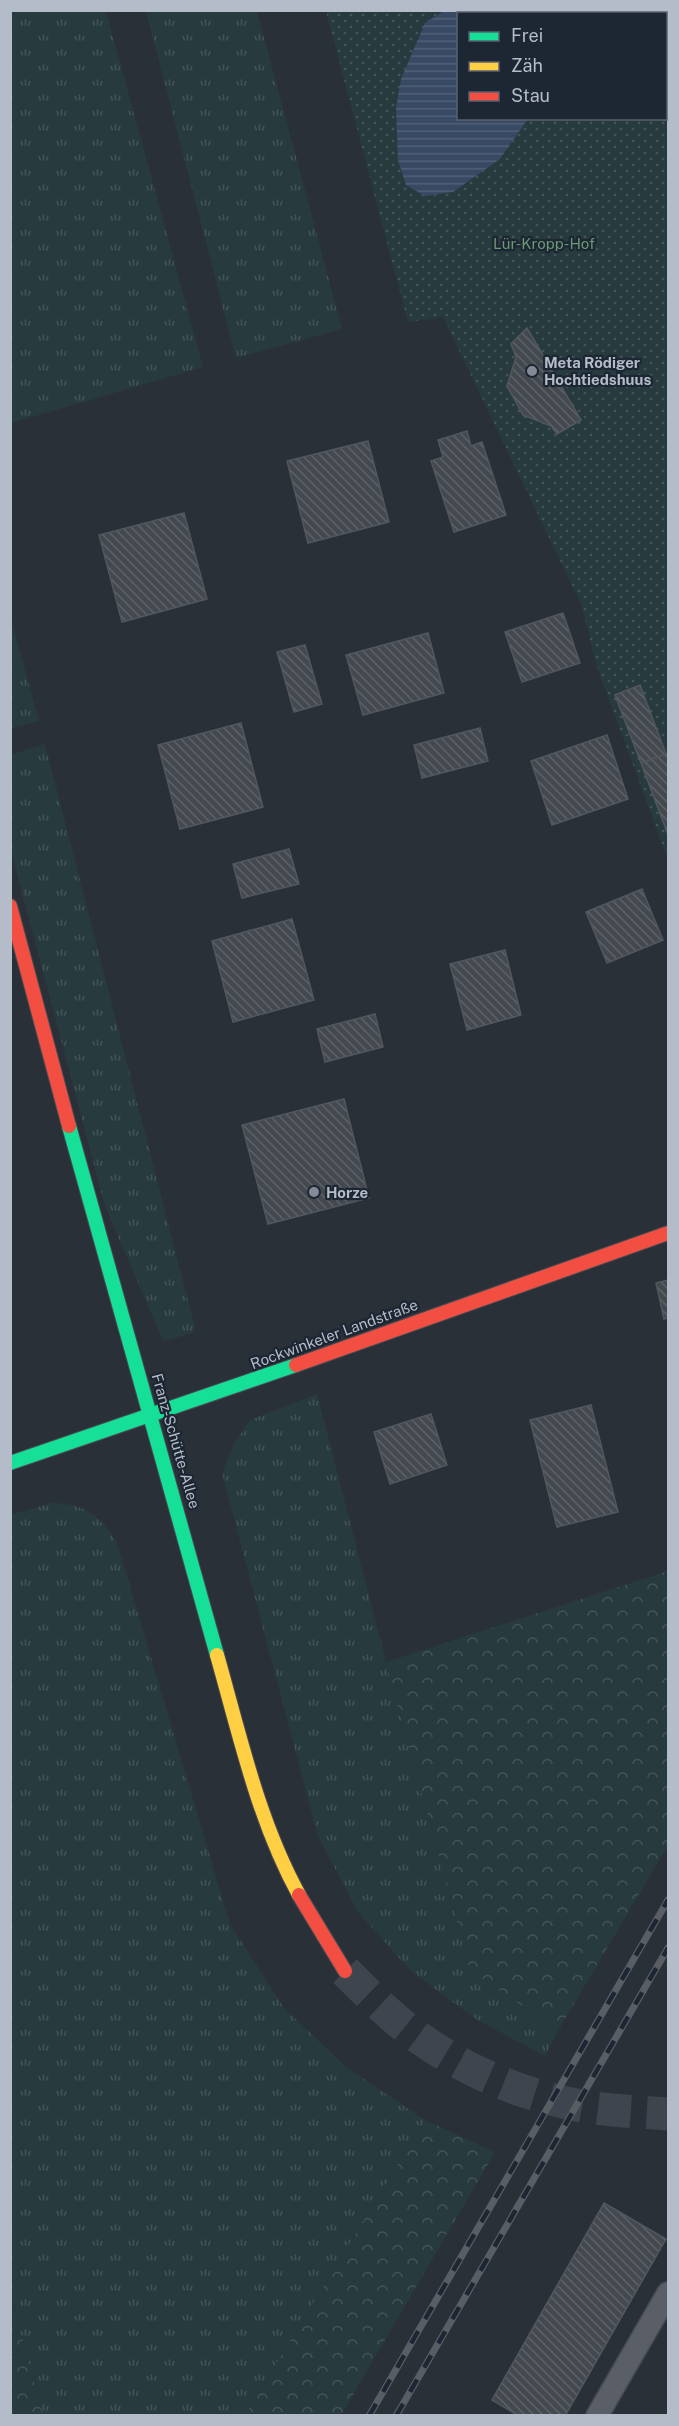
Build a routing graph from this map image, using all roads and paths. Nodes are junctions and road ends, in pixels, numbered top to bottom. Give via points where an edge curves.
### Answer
1 (10, 906) edge
2 (669, 1233) edge
3 (152, 1416) junction
4 (10, 1463) edge
5 (345, 1971) tunnel mouth
6 (669, 2293) edge
7 (597, 2415) edge

1 - 3 main road, Franz-Schütte-Allee
2 - 3 main road, Rockwinkeler Landstraße
3 - 4 main road, Rockwinkeler Landstraße
3 - 5 main road, Franz-Schütte-Allee via 269,1834 313,1922
6 - 7 lane

